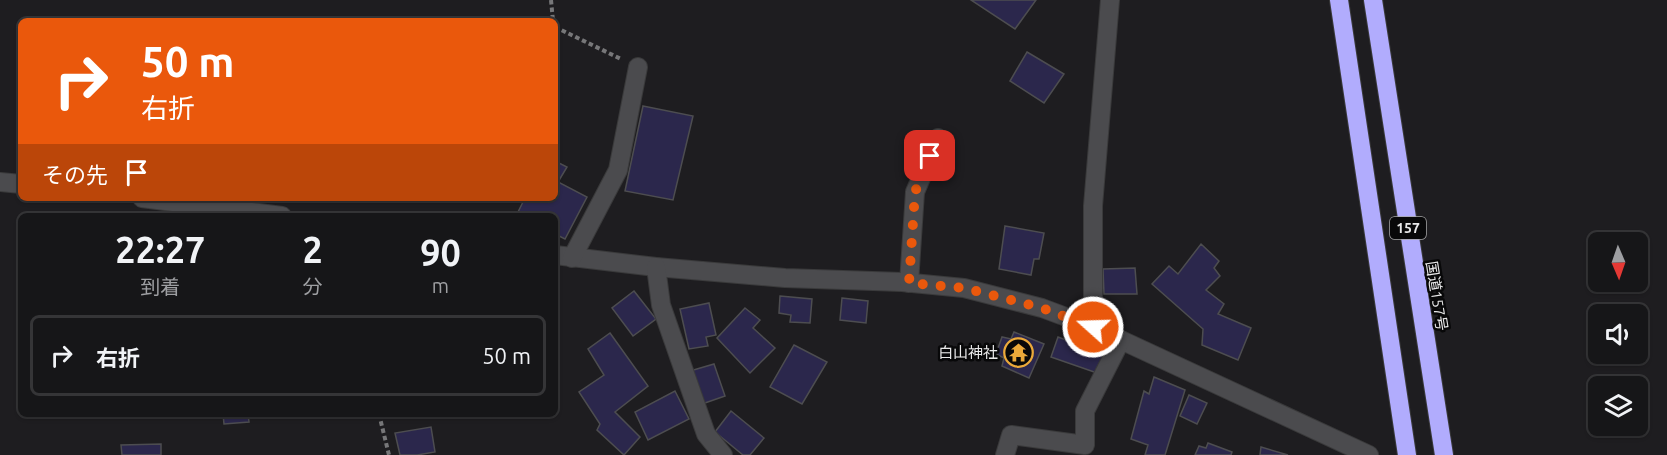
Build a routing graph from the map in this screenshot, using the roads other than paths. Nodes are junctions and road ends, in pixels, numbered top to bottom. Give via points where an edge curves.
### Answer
1 (1110, 0) edge
2 (1339, 0) edge
3 (1372, 0) edge
4 (638, 67) road end
5 (938, 138) dead end
6 (0, 182) edge
7 (18, 184) edge
8 (165, 201) edge
9 (259, 213) edge
10 (564, 257) edge
11 (656, 267) junction
12 (909, 283) junction
13 (1093, 327) junction
14 (1121, 340) junction
15 (1084, 450) edge
16 (723, 455) edge
17 (1005, 455) edge
18 (1369, 455) edge
19 (1407, 455) edge
20 (1444, 455) edge

1 - 13 street via 1093,206
2 - 19 highway, 157
3 - 20 highway, 国道157号 / 157
4 - 10 street via 618,170
5 - 12 street via 915,192
6 - 7 street
8 - 9 street
10 - 11 street
11 - 12 street
11 - 16 street via 661,305 702,423
12 - 13 street via 964,288 1042,308
13 - 14 street
14 - 15 street via 1085,411
14 - 18 street
15 - 17 street via 1011,435

